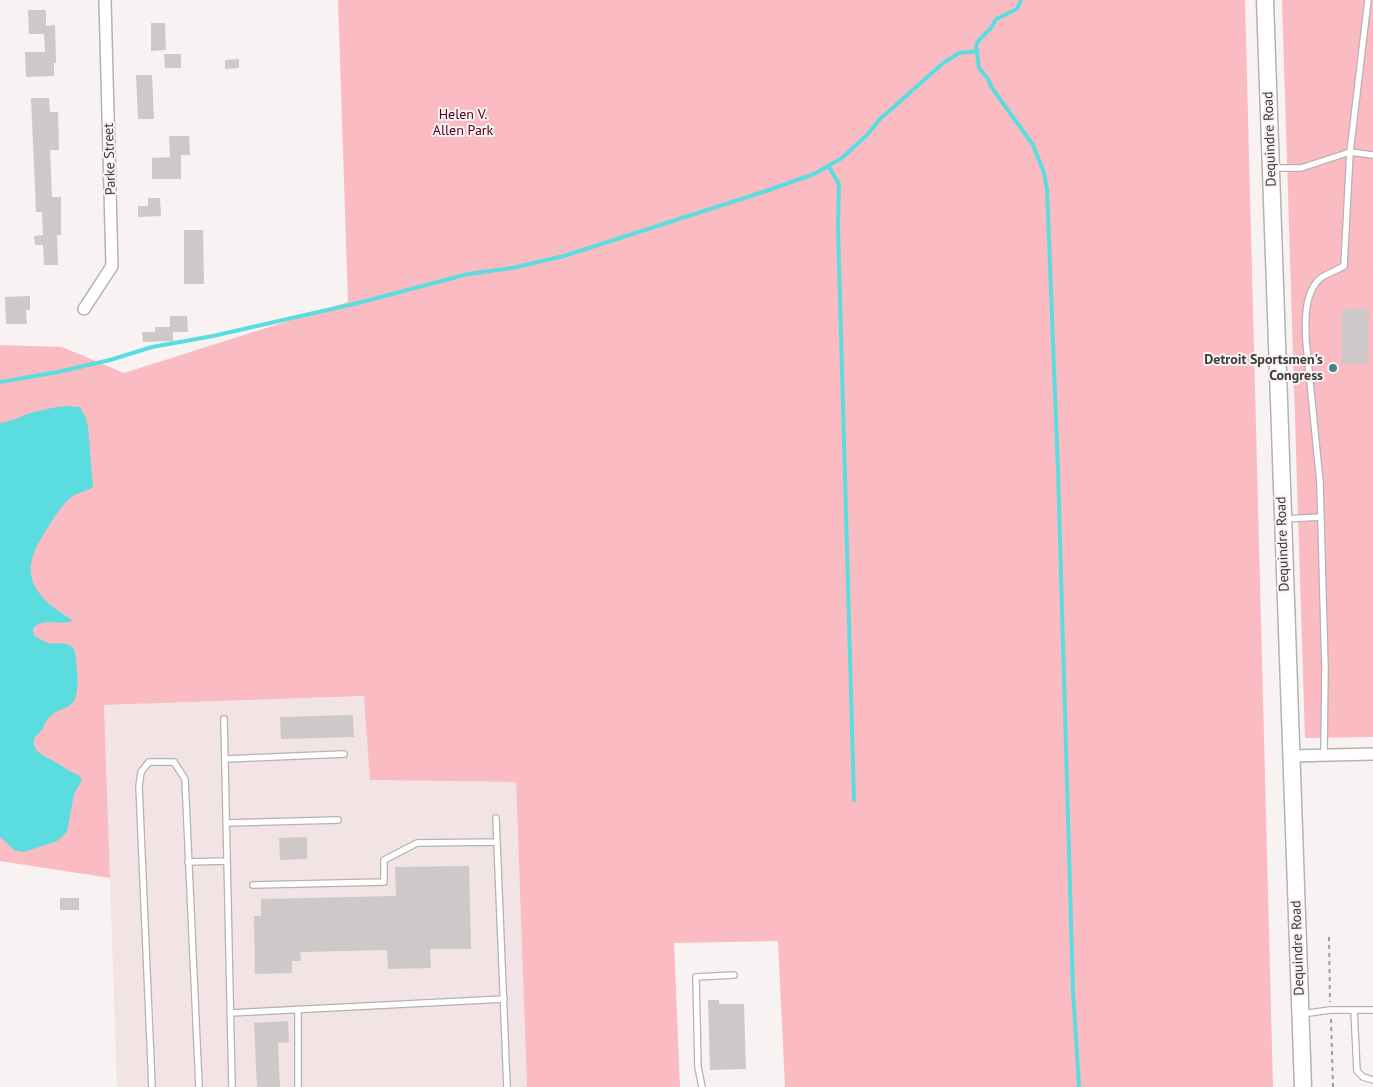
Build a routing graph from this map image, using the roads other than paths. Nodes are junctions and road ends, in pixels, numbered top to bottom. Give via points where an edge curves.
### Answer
1 (106, 0) edge
2 (1265, 0) edge
3 (1370, 4) edge
4 (1350, 152) junction
5 (1373, 155) edge
6 (1272, 168) junction
7 (84, 309) dead end
8 (1321, 517) junction
9 (1282, 520) junction
10 (224, 719) dead end
11 (344, 754) dead end
12 (1373, 754) edge
13 (1324, 755) junction
14 (1291, 756) junction
15 (225, 759) junction
16 (496, 818) dead end
17 (338, 820) dead end
18 (226, 823) junction
19 (497, 842) junction
20 (227, 861) junction
21 (188, 862) junction
22 (253, 885) dead end
23 (734, 975) dead end
24 (504, 1000) junction
25 (298, 1009) junction
26 (1354, 1010) junction
27 (1373, 1010) edge
28 (230, 1013) junction
29 (1300, 1014) junction
30 (1373, 1080) edge
31 (152, 1087) edge
32 (199, 1087) edge
33 (232, 1087) edge
34 (298, 1087) edge
35 (507, 1087) edge
36 (702, 1087) edge
37 (1303, 1087) edge

1 - 7 street, Parke Street via 112,266
2 - 6 main road, Dequindre Road
3 - 4 lane
4 - 5 lane
4 - 6 lane via 1301,168
4 - 8 lane via 1344,266 1321,278 1311,290 1307,317 1306,341
6 - 9 main road, Dequindre Road
8 - 9 lane
8 - 13 lane
9 - 14 main road, Dequindre Road
10 - 15 lane
11 - 15 lane
12 - 13 street
13 - 14 street
14 - 29 main road, Dequindre Road
15 - 18 lane
16 - 19 lane
17 - 18 lane
18 - 20 lane
19 - 22 lane via 417,843 384,860 384,882
19 - 24 lane
20 - 21 lane
20 - 28 lane
21 - 31 lane via 184,779 174,762 149,762 141,772 139,786
21 - 32 lane
23 - 36 lane via 696,977 698,1067
24 - 25 lane
24 - 35 lane
25 - 28 lane
25 - 34 lane
26 - 27 lane
26 - 29 lane
26 - 30 lane via 1357,1070 1363,1077
28 - 33 lane
29 - 37 main road, Dequindre Road

